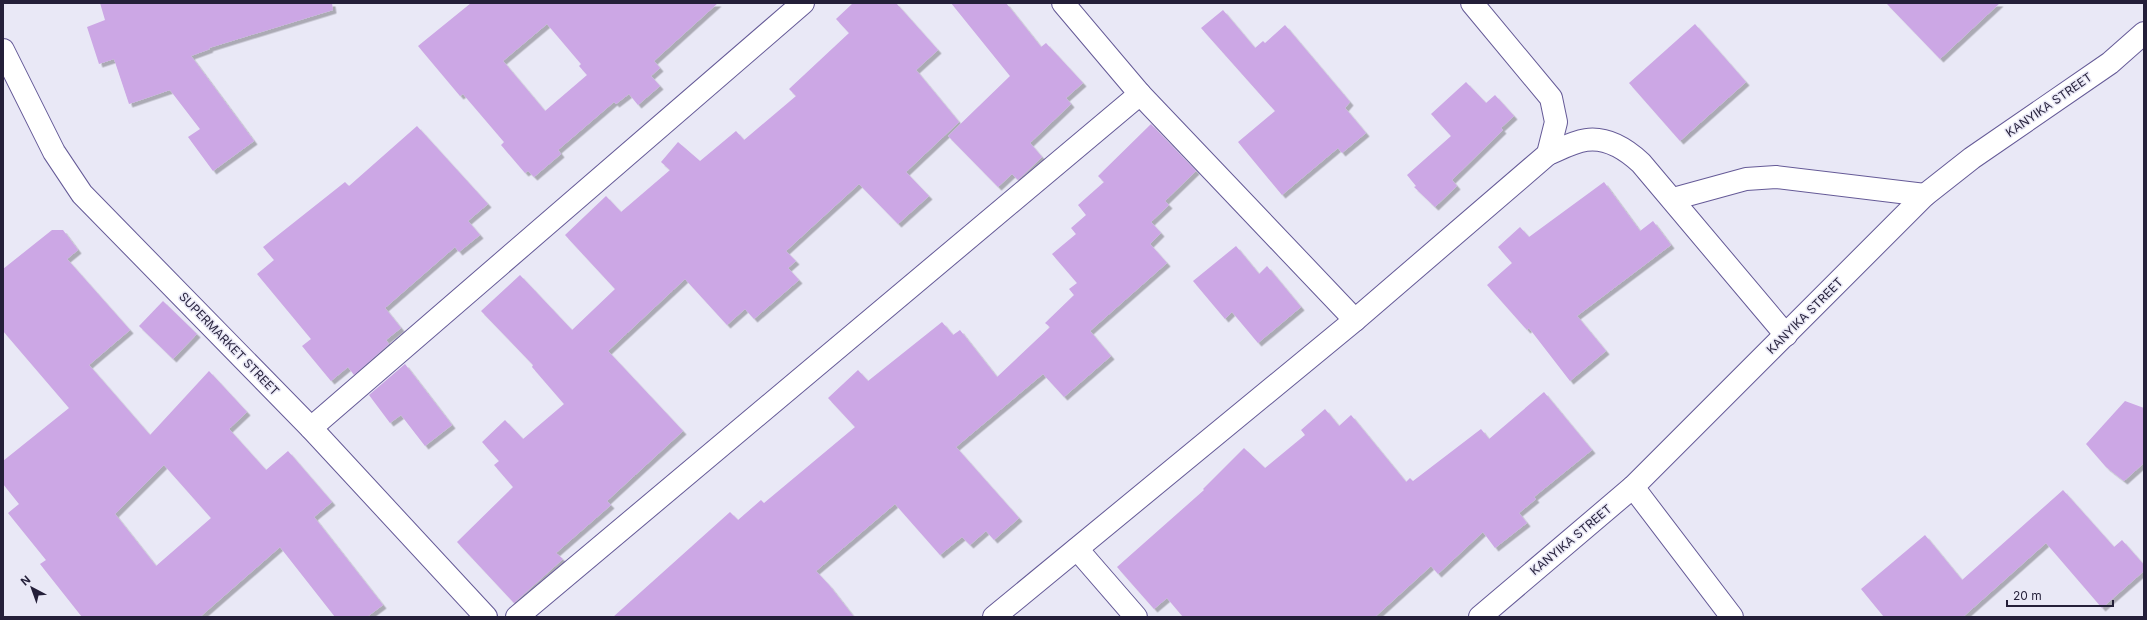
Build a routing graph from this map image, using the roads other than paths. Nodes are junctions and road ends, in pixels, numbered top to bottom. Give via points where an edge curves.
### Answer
1 (803, 3) edge
2 (1063, 3) edge
3 (1472, 3) edge
4 (2144, 33) edge
5 (3, 50) edge
6 (1140, 94) junction
7 (1548, 154) junction
8 (1925, 195) junction
9 (1673, 199) junction
10 (1355, 320) junction
11 (1786, 335) junction
12 (311, 428) junction
13 (1633, 487) junction
14 (1077, 549) junction
15 (486, 617) edge
16 (517, 617) edge
17 (994, 617) edge
18 (1136, 617) edge
19 (1480, 617) edge
20 (1732, 617) edge

1 - 12 street
2 - 6 street
3 - 7 street via 1551,98 1556,122
4 - 8 street, KANYIKA STREET via 2110,63 1972,158
5 - 12 street, SUPERMARKET STREET via 54,152 82,194
6 - 10 street
6 - 16 street
7 - 9 street via 1586,140 1607,142 1626,150 1642,163
7 - 10 street
8 - 9 street via 1776,177 1746,179
8 - 11 street, KANYIKA STREET
9 - 11 street
10 - 14 street
11 - 13 street, KANYIKA STREET
12 - 15 street, SUPERMARKET STREET
13 - 19 street, KANYIKA STREET
13 - 20 street
14 - 17 street
14 - 18 street

